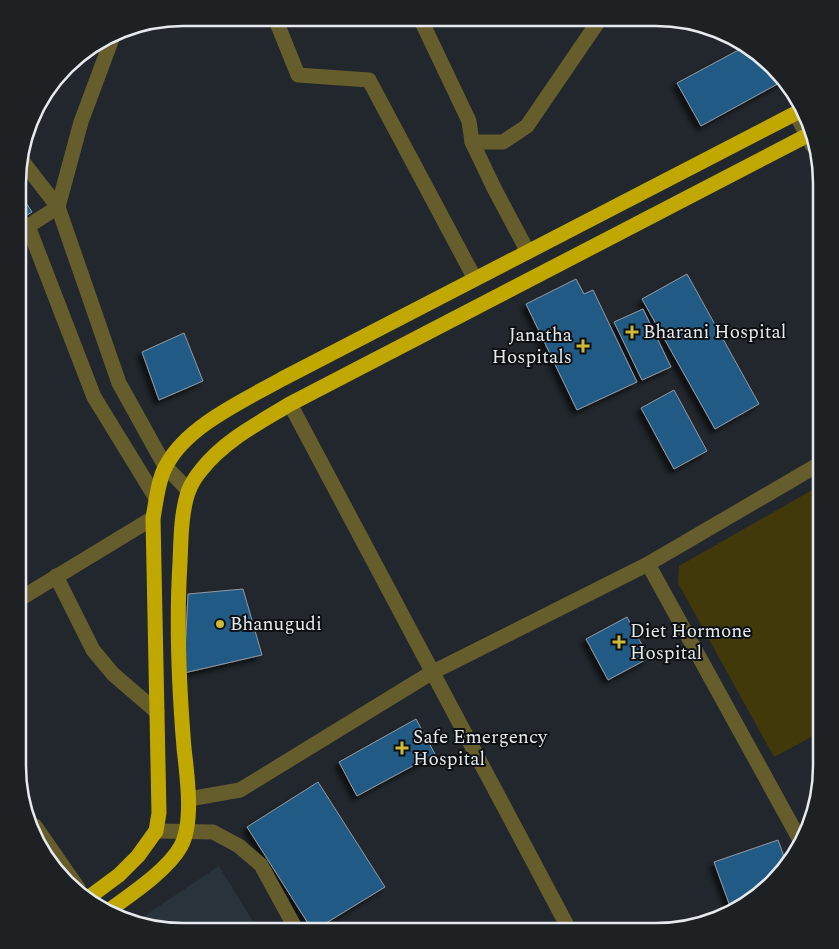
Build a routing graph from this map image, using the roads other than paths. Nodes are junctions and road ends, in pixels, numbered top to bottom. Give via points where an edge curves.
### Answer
1 (278, 26) edge
2 (424, 26) edge
3 (595, 26) edge
4 (110, 44) edge
5 (796, 113) edge
6 (806, 140) edge
7 (472, 142) junction
8 (28, 168) edge
9 (58, 207) junction
10 (26, 228) edge
11 (26, 234) edge
12 (528, 252) junction
13 (475, 279) junction
14 (290, 404) junction
15 (165, 466) junction
16 (812, 469) edge
17 (189, 491) junction
18 (156, 498) junction
19 (153, 518) junction
20 (648, 564) junction
21 (56, 576) junction
22 (27, 595) edge
23 (431, 673) junction
24 (157, 712) junction
25 (189, 799) junction
26 (156, 830) junction
27 (186, 831) junction
28 (797, 834) edge
29 (48, 844) edge
30 (61, 863) edge
31 (94, 894) edge
32 (115, 907) edge
33 (292, 922) edge
34 (565, 922) edge

1 - 13 street via 298,75 369,80
2 - 7 street via 470,121
3 - 7 street via 527,126 503,142
4 - 9 street via 81,122
5 - 12 highway
6 - 14 highway
7 - 12 street
8 - 9 street
9 - 10 street
9 - 15 street via 119,383
11 - 18 street via 94,397
12 - 13 highway
13 - 15 highway via 282,379 204,424
14 - 17 highway via 225,444 202,469
14 - 23 street
15 - 17 street
15 - 18 highway
16 - 20 street
17 - 25 highway via 182,524 177,612 180,704
18 - 19 highway
19 - 21 street
19 - 24 highway
20 - 23 street
20 - 28 street
21 - 22 street
21 - 24 street via 93,650 113,674
23 - 25 street via 240,790
23 - 34 street
24 - 26 highway via 159,814
25 - 27 highway
26 - 27 street
26 - 31 highway via 138,856
27 - 32 highway via 174,856
27 - 33 street via 213,832 239,846 261,864
29 - 30 street

